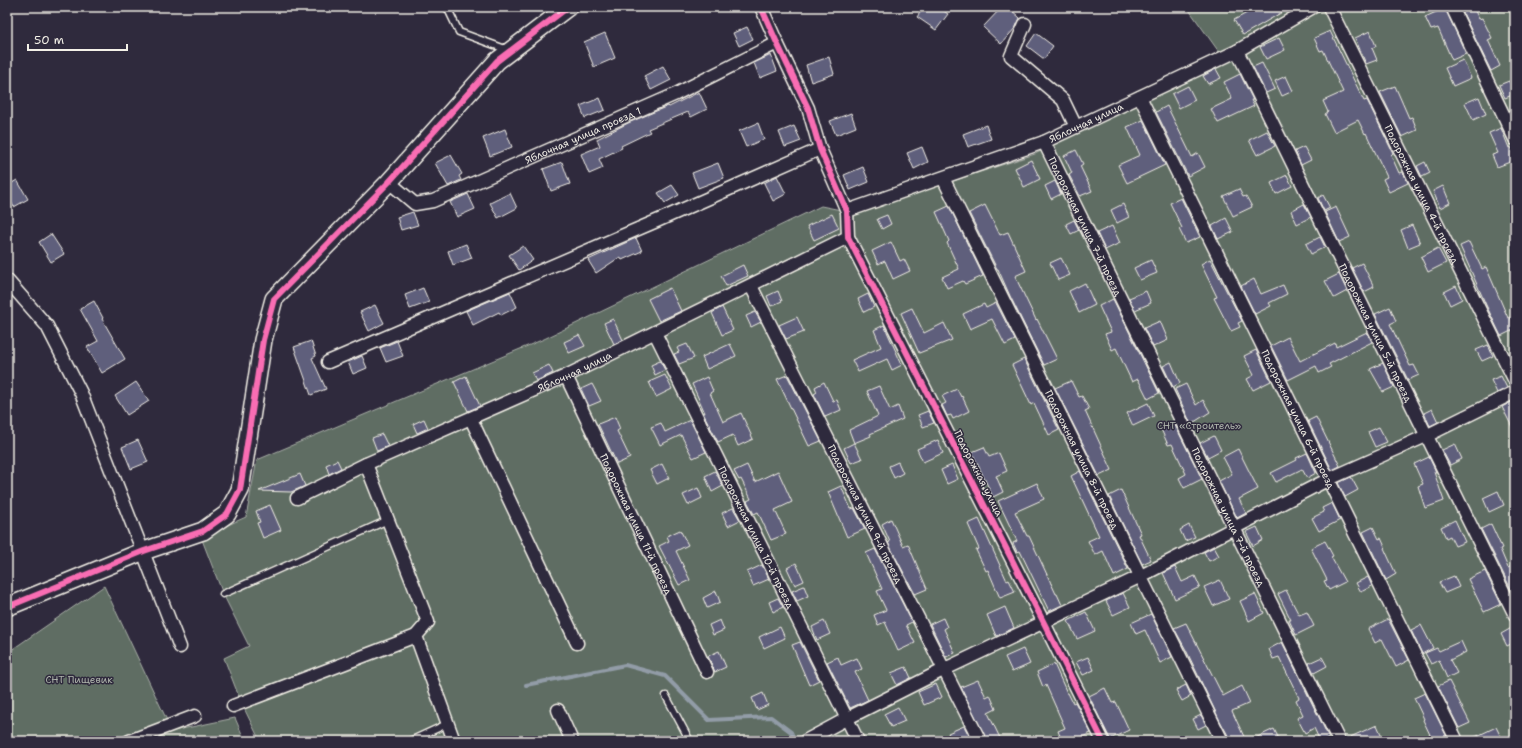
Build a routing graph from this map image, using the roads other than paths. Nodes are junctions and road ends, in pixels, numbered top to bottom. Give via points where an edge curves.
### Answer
1 (447, 7) edge
2 (568, 7) edge
3 (762, 7) edge
4 (1313, 7) edge
5 (1330, 7) edge
6 (1452, 7) edge
7 (1026, 24) dead end
8 (777, 43) junction
9 (510, 51) junction
10 (1237, 51) junction
11 (1140, 97) junction
12 (1076, 127) junction
13 (1515, 139) edge
14 (1044, 142) junction
15 (820, 149) junction
16 (942, 178) junction
17 (390, 182) junction
18 (847, 211) junction
19 (848, 237) junction
20 (7, 280) edge
21 (751, 286) junction
22 (655, 333) junction
23 (328, 362) dead end
24 (566, 376) junction
25 (1515, 381) edge
26 (1515, 392) edge
27 (471, 419) junction
28 (1426, 436) junction
29 (366, 464) junction
30 (1329, 479) junction
31 (297, 498) dead end
32 (388, 520) junction
33 (1235, 528) junction
34 (144, 551) junction
35 (1141, 576) junction
36 (223, 594) dead end
37 (7, 607) edge
38 (1515, 615) edge
39 (1044, 623) junction
40 (416, 636) junction
41 (577, 643) dead end
42 (180, 647) dead end
43 (945, 669) junction
44 (707, 672) dead end
45 (666, 696) dead end
46 (233, 706) dead end
47 (558, 710) dead end
48 (195, 716) dead end
49 (846, 719) junction
50 (447, 724) junction
51 (129, 741) edge
52 (410, 741) edge
53 (454, 741) edge
54 (572, 741) edge
55 (690, 741) edge
56 (805, 741) edge
57 (858, 741) edge
58 (980, 741) edge
59 (1103, 741) edge
60 (1222, 741) edge
61 (1338, 741) edge
62 (1457, 741) edge

1 - 9 lane via 459,32
2 - 9 street
3 - 8 street
4 - 10 street, Яблочная улица
5 - 25 street, Подорожная улица 4-й проезд
6 - 13 street
7 - 12 street via 1011,56 1063,100
8 - 15 street via 808,108
8 - 17 street, Яблочная улица проезд 1 via 676,94 433,201 415,204
9 - 17 street via 496,61
10 - 11 street, Яблочная улица
10 - 28 street, Подорожная улица 5-й проезд
11 - 12 street, Яблочная улица
11 - 30 street, Подорожная улица 6-й проезд
12 - 14 street, Яблочная улица
14 - 16 street, Яблочная улица
14 - 33 street, Подорожная улица 7-й проезд
15 - 18 street
15 - 23 street
16 - 18 street, Яблочная улица
16 - 35 street, Подорожная улица 8-й проезд
17 - 34 street via 274,299 263,340 240,490 227,514 203,531
18 - 19 street, Подорожная улица
19 - 21 street, Яблочная улица
19 - 39 street, Подорожная улица
20 - 34 street via 47,326 81,393
21 - 22 street, Яблочная улица
21 - 43 street, Подорожная улица 9-й проезд
22 - 24 street, Яблочная улица
22 - 49 street, Подорожная улица 10-й проезд
24 - 27 street, Яблочная улица
24 - 44 street, Подорожная улица 11-й проезд
26 - 28 street
27 - 29 street, Яблочная улица
27 - 41 street
28 - 30 street
28 - 38 street, Подорожная улица 5-й проезд
29 - 31 street, Яблочная улица
29 - 32 street
30 - 33 street
30 - 62 street, Подорожная улица 6-й проезд
32 - 36 lane
32 - 40 street via 428,622
33 - 35 street
33 - 61 street, Подорожная улица 7-й проезд
34 - 37 street
34 - 42 street
35 - 39 street
35 - 60 street, Подорожная улица 8-й проезд
39 - 43 street
39 - 59 street, Подорожная улица
40 - 46 street
40 - 50 street
43 - 49 street
43 - 58 street, Подорожная улица 9-й проезд
45 - 55 lane
47 - 54 street
48 - 51 street
49 - 56 street
49 - 57 street, Подорожная улица 10-й проезд
50 - 52 lane
50 - 53 street

